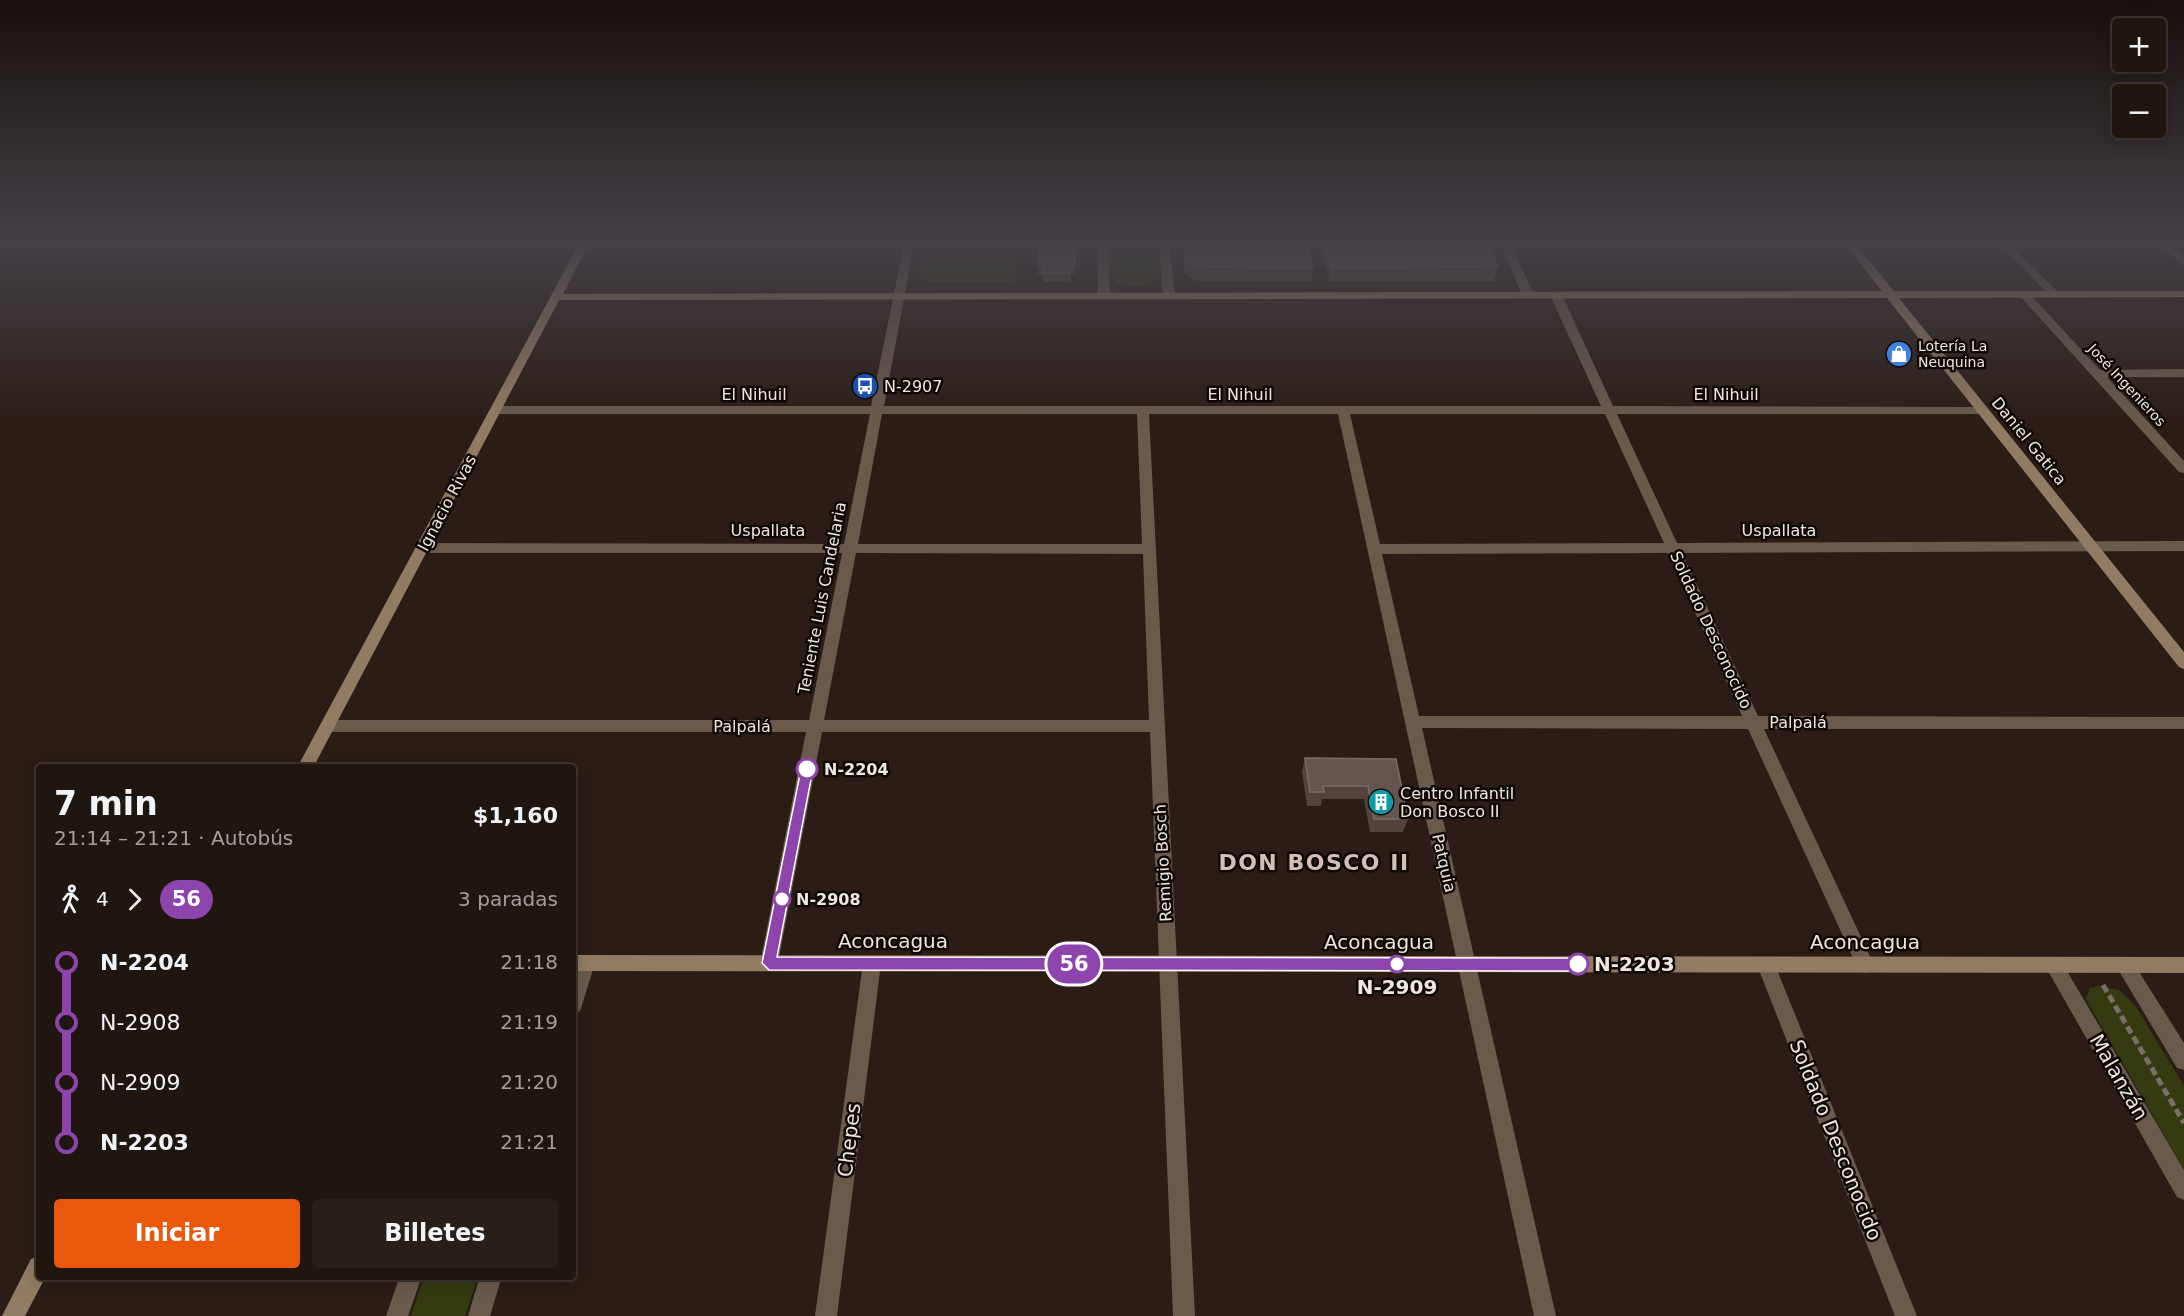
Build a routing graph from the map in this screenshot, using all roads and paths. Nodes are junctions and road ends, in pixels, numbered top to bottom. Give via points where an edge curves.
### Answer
1 (554, 301) edge
2 (899, 301) edge
3 (1559, 301) edge
4 (1896, 301) edge
5 (2031, 301) edge
6 (2097, 374) junction
7 (2184, 374) edge
8 (496, 410) junction
9 (877, 410) junction
10 (1143, 410) junction
11 (1343, 410) junction
12 (1609, 410) junction
13 (1983, 410) junction
14 (2184, 469) edge
15 (2184, 546) edge
16 (2092, 547) junction
17 (423, 548) junction
18 (1673, 548) junction
19 (850, 549) junction
20 (1149, 549) junction
21 (1374, 549) junction
22 (2184, 663) edge
23 (1413, 722) junction
24 (1753, 722) junction
25 (2184, 723) edge
26 (328, 726) junction
27 (816, 726) junction
28 (1157, 726) junction
29 (307, 764) edge
30 (579, 963) edge
31 (769, 963) junction
32 (872, 963) junction
33 (1168, 964) junction
34 (1467, 964) junction
35 (1766, 965) junction
36 (1865, 965) junction
37 (2054, 965) junction
38 (2125, 965) junction
39 (2184, 965) edge
40 (576, 984) edge
41 (2103, 985) dead end
42 (2184, 1061) edge
43 (2184, 1122) edge
44 (2184, 1190) edge
45 (36, 1273) edge
46 (410, 1280) edge
47 (490, 1280) edge
48 (13, 1316) edge
49 (397, 1316) edge
50 (479, 1316) edge
51 (826, 1316) edge
52 (1184, 1316) edge
53 (1545, 1316) edge
54 (1905, 1316) edge

1 - 8 street, Ignacio Rivas
2 - 9 street, Teniente Luis Candelaria
3 - 12 street, Soldado Desconocido
4 - 13 street, Daniel Gatica
5 - 6 street, José Ingenieros
6 - 7 street
6 - 14 street, José Ingenieros
8 - 9 street, El Nihuil
8 - 17 street, Ignacio Rivas
9 - 10 street, El Nihuil
9 - 19 street, Teniente Luis Candelaria
10 - 11 street, El Nihuil
10 - 20 street, Remigio Bosch
11 - 12 street, El Nihuil
11 - 21 street, Patquia
12 - 13 street, El Nihuil
12 - 18 street, Soldado Desconocido
13 - 16 street, Daniel Gatica
15 - 16 street, Uspallata
16 - 18 street, Uspallata
16 - 22 street, Daniel Gatica
17 - 19 street, Uspallata
17 - 26 street, Ignacio Rivas
18 - 21 street, Uspallata
18 - 24 street, Soldado Desconocido
19 - 20 street, Uspallata
19 - 27 street, Teniente Luis Candelaria
20 - 28 street, Remigio Bosch
21 - 23 street, Patquia
23 - 24 street, Palpalá
23 - 34 street, Patquia
24 - 25 street, Palpalá
24 - 36 street, Soldado Desconocido
26 - 27 street, Palpalá
26 - 29 street, Ignacio Rivas
27 - 28 street, Palpalá
27 - 31 street, Teniente Luis Candelaria
28 - 33 street, Remigio Bosch
30 - 31 street, Aconcagua
30 - 40 street
31 - 32 street, Aconcagua
32 - 33 street, Aconcagua
32 - 51 street, Chepes
33 - 34 street, Aconcagua
33 - 52 street, Remigio Bosch
34 - 35 street, Aconcagua
34 - 53 street, Patquia
35 - 36 street, Aconcagua
35 - 54 street, Soldado Desconocido
36 - 37 street, Aconcagua
37 - 38 street, Aconcagua
37 - 44 street, Malanzán
38 - 39 street, Aconcagua
38 - 42 street
41 - 43 path
45 - 48 street
46 - 49 street
47 - 50 street

